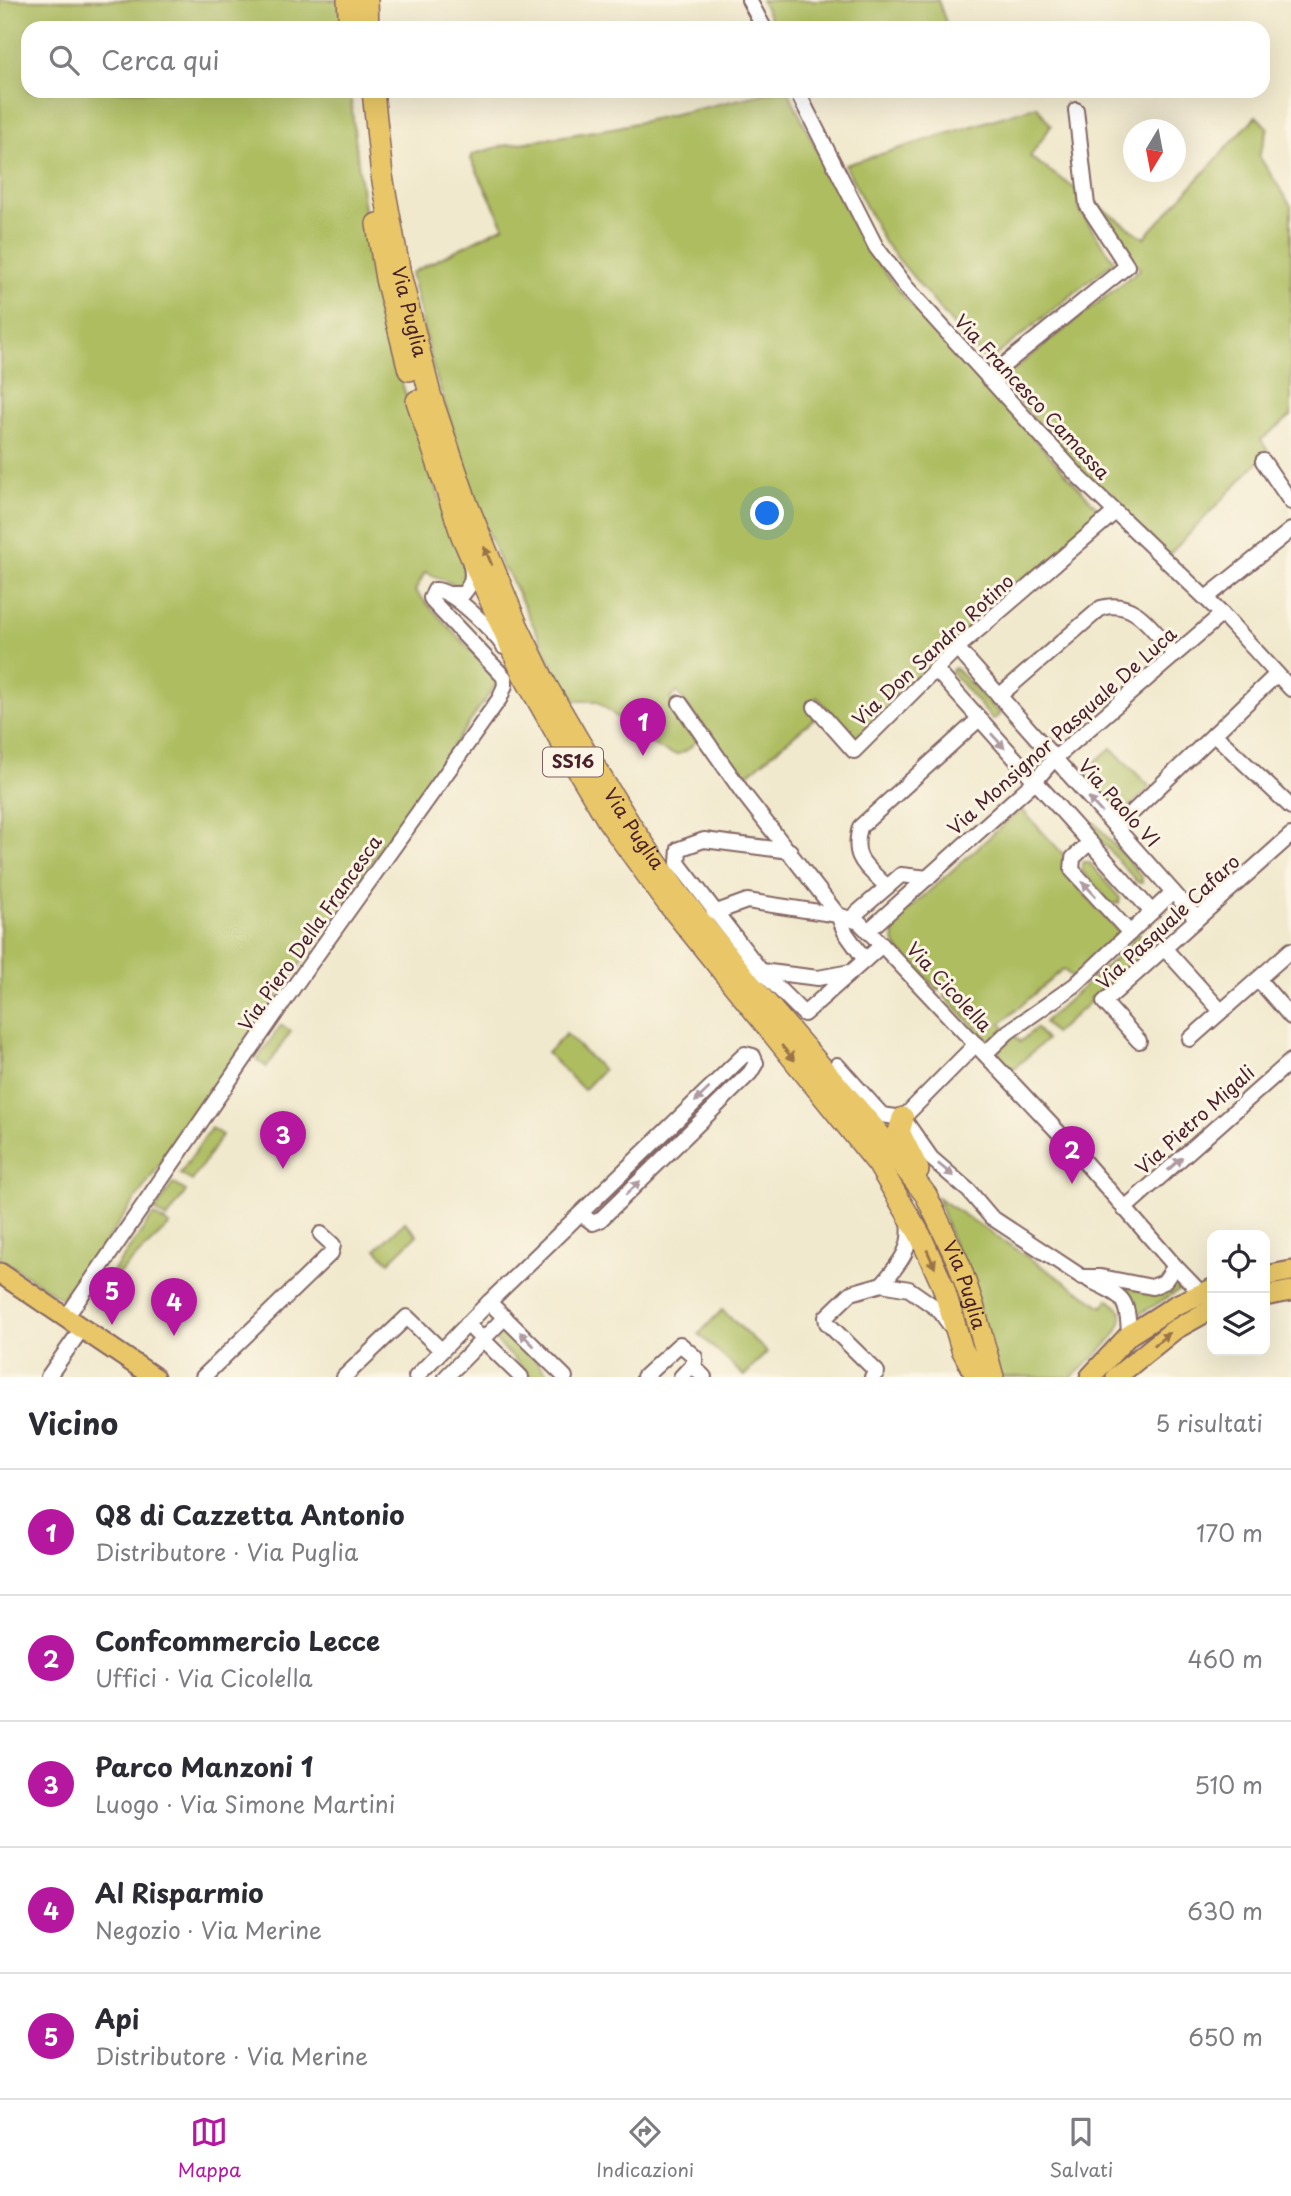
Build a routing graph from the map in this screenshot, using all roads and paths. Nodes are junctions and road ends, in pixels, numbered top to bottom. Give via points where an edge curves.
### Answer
1 (348, 0) edge
2 (355, 0) edge
3 (367, 0) edge
4 (749, 0) edge
5 (350, 21) edge
6 (356, 21) edge
7 (368, 21) edge
8 (760, 21) edge
9 (360, 98) edge
10 (374, 98) edge
11 (801, 98) edge
12 (1076, 110) dead end
13 (988, 378) junction
14 (1264, 461) dead end
15 (1291, 502) edge
16 (1114, 513) junction
17 (1291, 530) edge
18 (462, 536) junction
19 (450, 594) junction
20 (1206, 598) junction
21 (1222, 614) junction
22 (957, 648) junction
23 (1175, 655) junction
24 (937, 671) junction
25 (523, 674) junction
26 (1277, 674) junction
27 (1291, 690) edge
28 (999, 696) junction
29 (680, 703) dead end
30 (816, 707) dead end
31 (979, 719) junction
32 (1214, 734) junction
33 (1055, 759) junction
34 (1035, 781) junction
35 (1291, 807) edge
36 (1116, 828) junction
37 (1291, 835) edge
38 (1089, 843) junction
39 (790, 851) junction
40 (928, 878) junction
41 (887, 887) junction
42 (1173, 892) junction
43 (1152, 912) junction
44 (714, 913) junction
45 (1197, 919) junction
46 (854, 922) junction
47 (1130, 933) junction
48 (882, 945) junction
49 (1164, 948) junction
50 (1291, 950) edge
51 (865, 960) junction
52 (761, 971) junction
53 (852, 972) junction
54 (1258, 979) junction
55 (1221, 1011) junction
56 (1291, 1017) edge
57 (1190, 1039) dead end
58 (1139, 1041) dead end
59 (980, 1049) junction
60 (1291, 1061) edge
61 (836, 1065) dead end
62 (902, 1118) junction
63 (649, 1148) junction
64 (660, 1161) junction
65 (926, 1195) junction
66 (1124, 1209) junction
67 (907, 1212) junction
68 (580, 1214) junction
69 (321, 1234) dead end
70 (1175, 1266) junction
71 (1291, 1271) edge
72 (0, 1273) edge
73 (1270, 1275) edge
74 (1082, 1277) junction
75 (882, 1284) junction
76 (1291, 1292) edge
77 (1207, 1295) edge
78 (1270, 1295) edge
79 (1207, 1298) edge
80 (1207, 1299) edge
81 (489, 1302) junction
82 (505, 1317) junction
83 (73, 1324) junction
84 (467, 1324) junction
85 (1129, 1335) junction
86 (483, 1340) junction
87 (960, 1342) junction
88 (441, 1350) junction
89 (694, 1366) junction
90 (420, 1375) edge
91 (48, 1377) edge
92 (154, 1377) edge
93 (203, 1377) edge
94 (344, 1377) edge
95 (446, 1377) edge
96 (521, 1377) edge
97 (565, 1377) edge
98 (645, 1377) edge
99 (681, 1377) edge
100 (705, 1377) edge
101 (872, 1377) edge
102 (964, 1377) edge
103 (977, 1377) edge
104 (993, 1377) edge
105 (1090, 1377) edge
106 (1116, 1377) edge

1 - 5 highway
2 - 6 highway
3 - 7 highway
4 - 8 street
9 - 18 highway, Via Puglia / SS16 via 386,279 416,399
65 -> 10 highway, Via Puglia / SS16 via 677,892 631,826 546,685 467,504 430,394 400,274
11 - 13 street, Via Francesco Camassa via 876,247
12 - 13 street via 1087,205 1127,266
13 - 16 street, Via Francesco Camassa
14 - 15 street
16 - 20 street, Via Francesco Camassa
16 - 22 street, Via Don Sandro Rotino
17 - 20 street
18 - 19 street, Via Piero Della Francesca via 473,573 463,594
18 - 25 highway, Via Puglia / SS16
19 - 25 street via 500,641
19 - 83 street, Via Piero Della Francesca via 435,590 431,598 504,677 500,698 293,988
20 - 21 street, Via Francesco Camassa
21 - 23 street, Via Monsignor Pasquale De Luca
21 - 26 street, Via Francesco Camassa
22 - 24 street, Via Don Sandro Rotino
22 - 28 street, Via Paolo VI
23 - 28 street via 1136,612 1113,605 1101,608
23 - 33 street, Via Monsignor Pasquale De Luca
24 - 30 street, Via Don Sandro Rotino via 854,751
24 - 31 street
25 -> 67 highway, Via Puglia / SS16 via 609,822 739,994 872,1155
26 - 27 street, Via Francesco Camassa
26 - 32 street
28 - 33 street, Via Paolo VI
29 - 39 street, Via Cicolella
31 -> 34 street
31 - 41 street via 860,827 858,858
32 - 35 street
32 - 36 street
33 - 34 street, Via Monsignor Pasquale De Luca
36 -> 33 street, Via Paolo VI
34 - 38 street
34 - 40 street, Via Monsignor Pasquale De Luca
36 - 42 street, Via Paolo VI
37 - 45 street, Via Pasquale Cafaro
38 - 43 street
47 -> 38 street via 1072,870 1073,858
39 - 44 street via 704,840 679,849 678,863
39 - 46 street, Via Cicolella
40 - 41 street via 901,876
40 - 46 street, Via Monsignor Pasquale De Luca
41 - 46 street
42 - 43 street
42 - 45 street, Via Paolo VI
43 - 47 street
44 - 46 street via 747,901
44 - 52 street
45 - 49 street, Via Pasquale Cafaro
46 - 48 street, Via Cicolella
46 - 51 street via 845,933
47 - 59 street via 1075,985
48 - 51 street
48 - 59 street, Via Cicolella
49 - 55 street
49 - 58 street, Via Pasquale Cafaro via 1104,1002
50 - 54 street
51 - 53 street
52 - 53 street via 818,978
52 - 53 street via 804,1014
54 - 55 street
54 - 56 street
55 - 57 street
59 - 62 street
59 - 66 street, Via Cicolella
66 -> 60 street, Via Pietro Migali
61 - 62 street via 882,1115
62 - 65 highway via 899,1132
62 -> 74 street via 931,1158 991,1217
63 - 64 street
64 -> 63 street via 750,1073 756,1063 753,1056 745,1054
63 - 68 street
68 -> 64 street via 593,1223 600,1220
65 - 104 highway, Via Puglia / SS16 via 959,1264
66 - 70 street, Via Cicolella
67 - 75 street via 911,1235 904,1258
67 -> 87 highway, Via Puglia / SS16 via 943,1286
68 - 81 street
69 - 93 street via 333,1245 331,1253
70 - 74 street via 1164,1282 1152,1287
70 - 77 street, Via Cicolella
71 - 73 main road
72 - 83 main road
74 - 85 street via 1118,1294 1128,1310
75 - 87 street via 909,1289 939,1310
75 - 101 street via 851,1293 826,1317 877,1372
76 - 78 main road
79 - 85 main road via 1154,1318
106 -> 80 main road
81 - 82 street
81 - 84 street
82 - 86 street
97 -> 82 street
83 - 91 street
83 - 92 main road
84 - 86 street
84 - 88 street
85 - 105 main road
86 - 95 street
86 - 96 street
87 - 102 highway, SS16
87 - 103 highway, Via Puglia / SS16
88 - 90 street
88 - 94 street via 407,1317
89 - 98 street via 695,1357 680,1344
89 - 99 street
89 - 100 street

